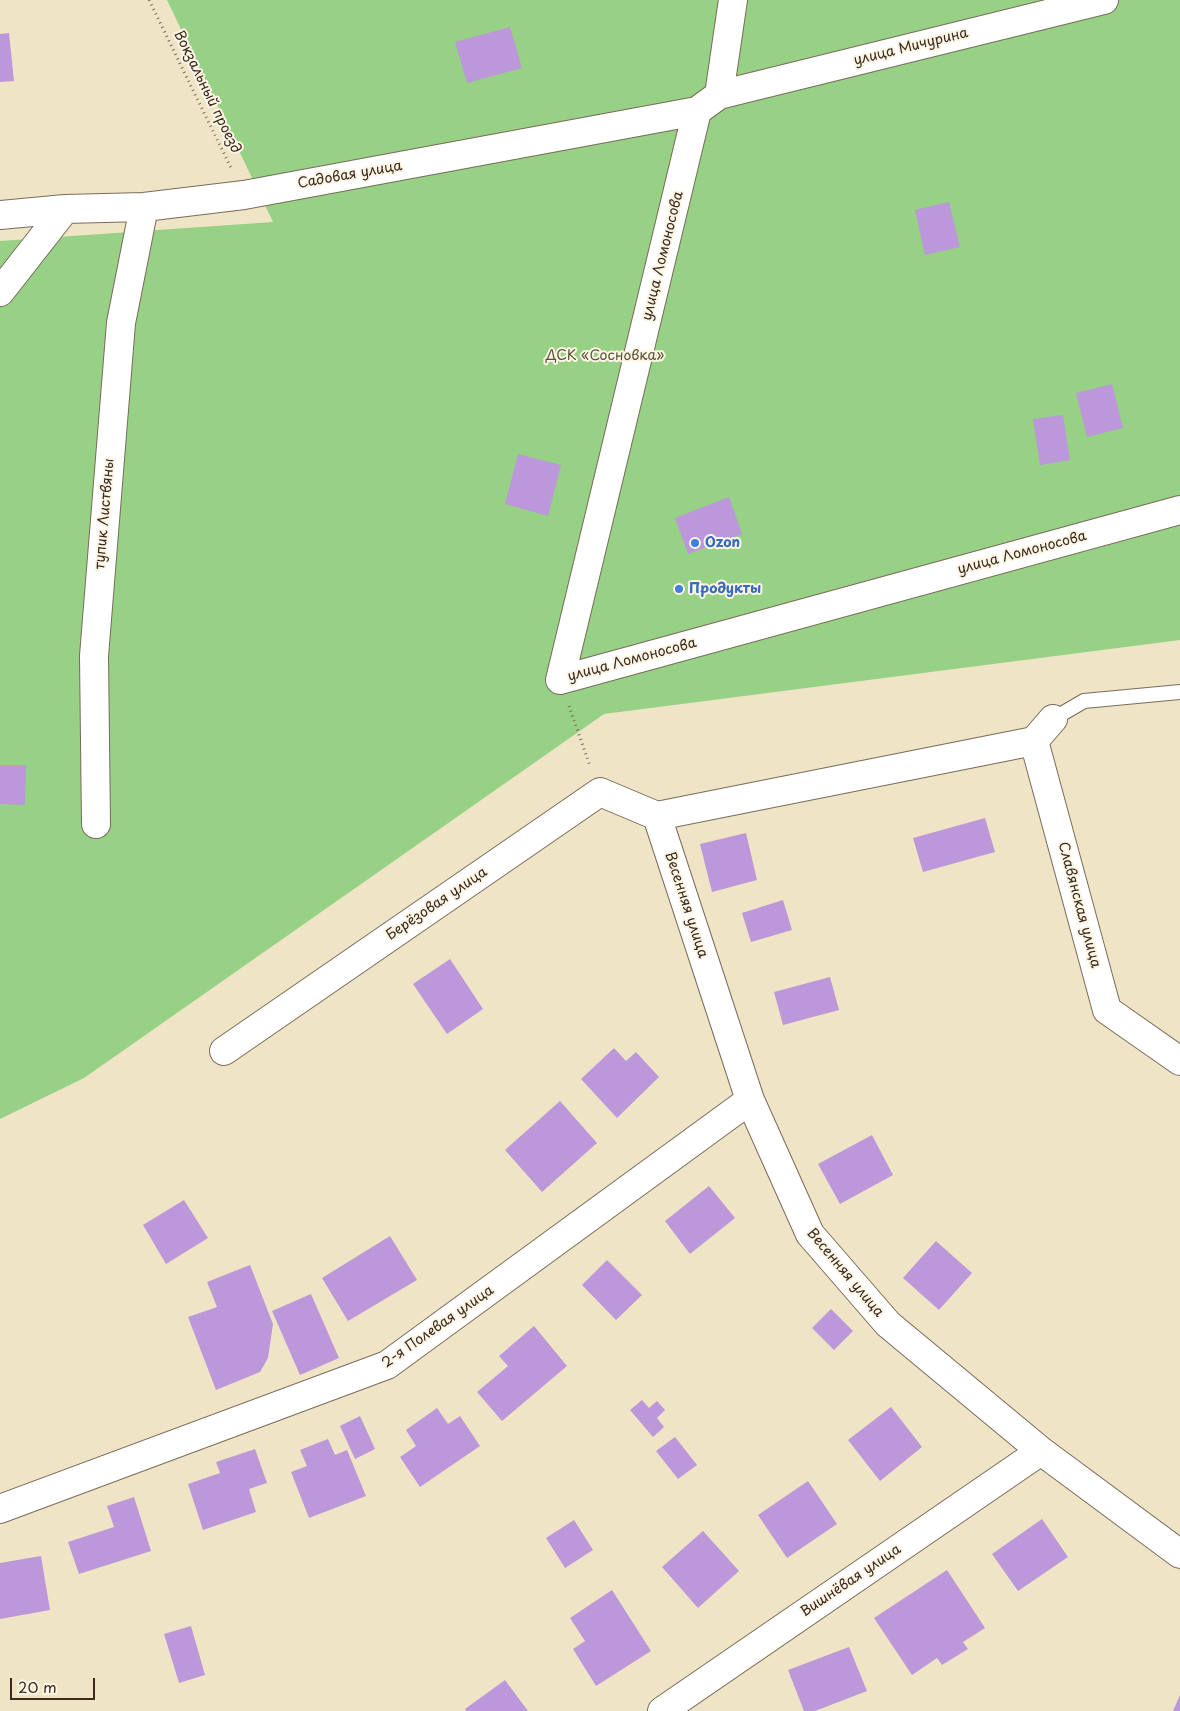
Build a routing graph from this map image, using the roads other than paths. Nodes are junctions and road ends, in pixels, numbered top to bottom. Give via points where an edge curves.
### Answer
1 (733, 0) edge
2 (1104, 0) edge
3 (719, 95) junction
4 (698, 111) junction
5 (144, 206) junction
6 (65, 209) junction
7 (0, 215) edge
8 (0, 292) edge
9 (1180, 510) edge
10 (1180, 692) edge
11 (1053, 719) joint
12 (1034, 741) junction
13 (657, 816) junction
14 (96, 824) dead end
15 (224, 1051) dead end
16 (1180, 1061) edge
17 (750, 1100) junction
18 (1041, 1451) junction
19 (0, 1509) edge
20 (1180, 1554) edge
21 (662, 1711) edge

1 - 3 street
2 - 3 street, улица Мичурина
3 - 4 street
4 - 5 street, Садовая улица via 244,195
4 - 9 street, улица Ломоносова via 560,680
5 - 6 street, Садовая улица
5 - 14 street, тупик Листвяны via 121,323 94,656
6 - 7 street, Садовая улица
6 - 8 street
10 - 11 lane via 1084,701
11 - 12 street
12 - 13 street
12 - 16 street, Славянская улица via 1107,1010
13 - 15 street, Берёзовая улица via 600,792
13 - 17 street, Весенняя улица
17 - 18 street, Весенняя улица via 810,1234 888,1324
17 - 19 street, 2-я Полевая улица via 387,1365
18 - 20 street, Весенняя улица
18 - 21 street, Вишнёвая улица

